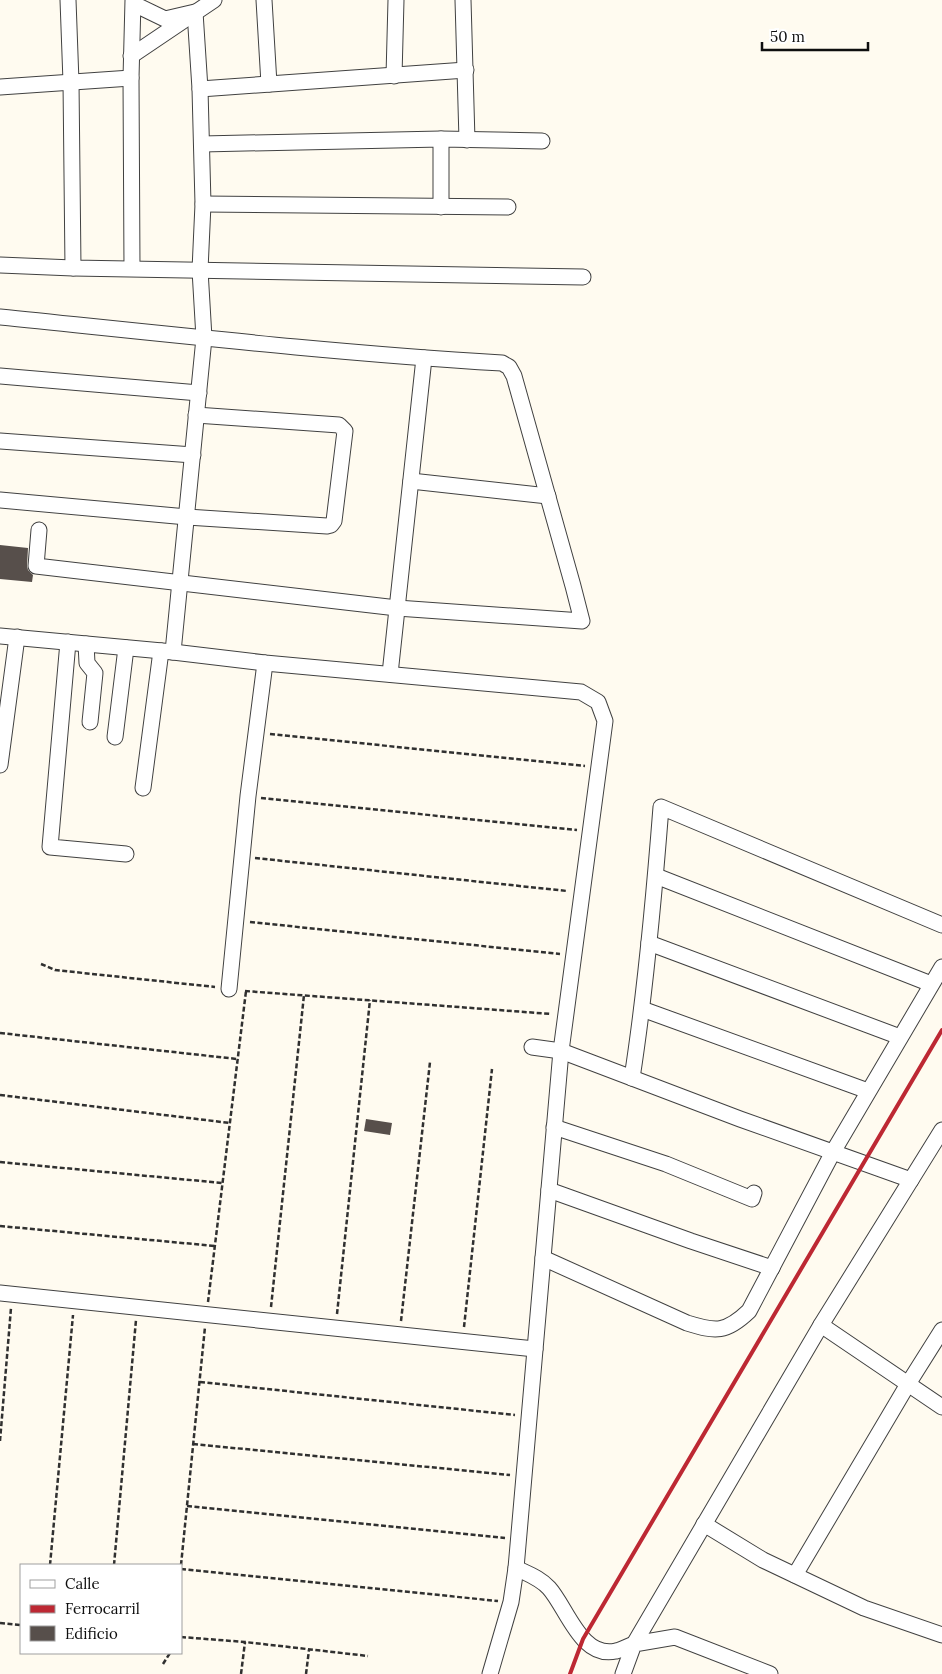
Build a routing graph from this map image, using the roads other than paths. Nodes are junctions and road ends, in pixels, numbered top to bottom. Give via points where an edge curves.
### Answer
1 (68, 0) edge
2 (214, 0) edge
3 (264, 0) edge
4 (396, 0) edge
5 (463, 0) edge
6 (133, 2) edge
7 (195, 12) junction
8 (131, 56) junction
9 (466, 70) junction
10 (394, 76) junction
11 (131, 78) junction
12 (71, 82) junction
13 (269, 84) junction
14 (0, 87) edge
15 (200, 89) junction
16 (441, 139) junction
17 (467, 140) junction
18 (542, 141) dead end
19 (202, 144) junction
20 (203, 204) junction
21 (441, 207) junction
22 (508, 207) dead end
23 (0, 265) edge
24 (73, 268) junction
25 (132, 268) junction
26 (200, 270) junction
27 (583, 277) dead end
28 (0, 317) edge
29 (204, 338) junction
30 (424, 358) junction
31 (0, 376) edge
32 (199, 393) junction
33 (196, 415) junction
34 (0, 441) edge
35 (193, 455) junction
36 (411, 481) junction
37 (548, 496) junction
38 (0, 500) edge
39 (187, 517) junction
40 (40, 530) dead end
41 (180, 582) junction
42 (397, 608) junction
43 (0, 636) edge
44 (16, 637) junction
45 (68, 642) junction
46 (86, 644) junction
47 (126, 648) junction
48 (167, 651) junction
49 (265, 663) junction
50 (390, 674) junction
51 (90, 722) dead end
52 (115, 737) dead end
53 (0, 765) edge
54 (143, 788) dead end
55 (126, 854) dead end
56 (656, 876) junction
57 (942, 925) edge
58 (649, 943) junction
59 (942, 967) edge
60 (931, 984) junction
61 (230, 989) road end
62 (642, 1009) junction
63 (900, 1037) junction
64 (532, 1047) dead end
65 (561, 1051) junction
66 (632, 1078) junction
67 (868, 1091) junction
68 (554, 1127) junction
69 (942, 1130) edge
70 (833, 1152) junction
71 (910, 1180) junction
72 (549, 1190) junction
73 (754, 1193) dead end
74 (543, 1258) junction
75 (772, 1268) junction
76 (6, 1293) edge
77 (820, 1325) junction
78 (942, 1330) edge
79 (535, 1349) junction
80 (908, 1384) junction
81 (942, 1407) edge
82 (704, 1524) junction
83 (516, 1568) junction
84 (794, 1575) junction
85 (942, 1635) edge
86 (634, 1644) junction
87 (490, 1674) edge
88 (623, 1674) edge
89 (770, 1674) edge

1 - 12 street
2 - 7 street
3 - 13 street
4 - 10 street
5 - 9 street
6 - 7 street via 165,19
6 - 8 street
7 - 8 street
7 - 15 street
8 - 11 street
9 - 10 street
9 - 17 street
10 - 13 street
11 - 12 street
11 - 25 street
12 - 14 street
12 - 24 street
13 - 15 street
15 - 19 street
16 - 17 street
16 - 19 street
16 - 21 street
17 - 18 street
19 - 20 street
20 - 21 street
20 - 26 street
21 - 22 street
23 - 24 street
24 - 25 street
25 - 26 street
26 - 27 street
26 - 29 street
28 - 29 street
29 - 30 street
29 - 32 street
30 - 36 street
30 - 37 street via 502,363 509,367
31 - 32 street
32 - 33 street
33 - 35 street
33 - 39 street via 339,425 345,431 331,525
34 - 35 street
35 - 39 street
36 - 37 street
36 - 42 street
37 - 42 street via 582,622
38 - 39 street
39 - 41 street
40 - 41 street via 36,566
41 - 42 street
41 - 48 street
42 - 50 street
43 - 44 street
44 - 45 street
44 - 53 street
45 - 46 street
45 - 55 street via 50,847
46 - 47 street
46 - 51 street via 87,663 95,673
47 - 48 street
47 - 52 street
48 - 49 street
48 - 54 street
49 - 50 street
49 - 61 street via 248,796
50 - 65 street via 581,692 598,702 605,721
56 - 57 street via 661,807
56 - 58 street
56 - 60 street
58 - 62 street
58 - 63 street
59 - 60 street
60 - 63 street
62 - 66 street
62 - 67 street
63 - 67 street
64 - 65 street
65 - 66 street
65 - 68 street
66 - 70 street
67 - 70 street
68 - 72 street
68 - 73 street via 666,1164 752,1199
69 - 71 street
70 - 71 street
70 - 75 street
71 - 77 street
72 - 74 street
72 - 75 street
74 - 75 street via 687,1323 718,1330 736,1323 748,1311
74 - 79 street
76 - 79 street
77 - 80 street
77 - 82 street
78 - 80 street
79 - 83 street
80 - 81 street
80 - 84 street
82 - 84 street via 762,1560
82 - 86 street
83 - 86 street via 548,1587 578,1634 594,1648 607,1652
83 - 87 street via 511,1602
84 - 85 street via 864,1608
86 - 88 street
86 - 89 street via 675,1637

